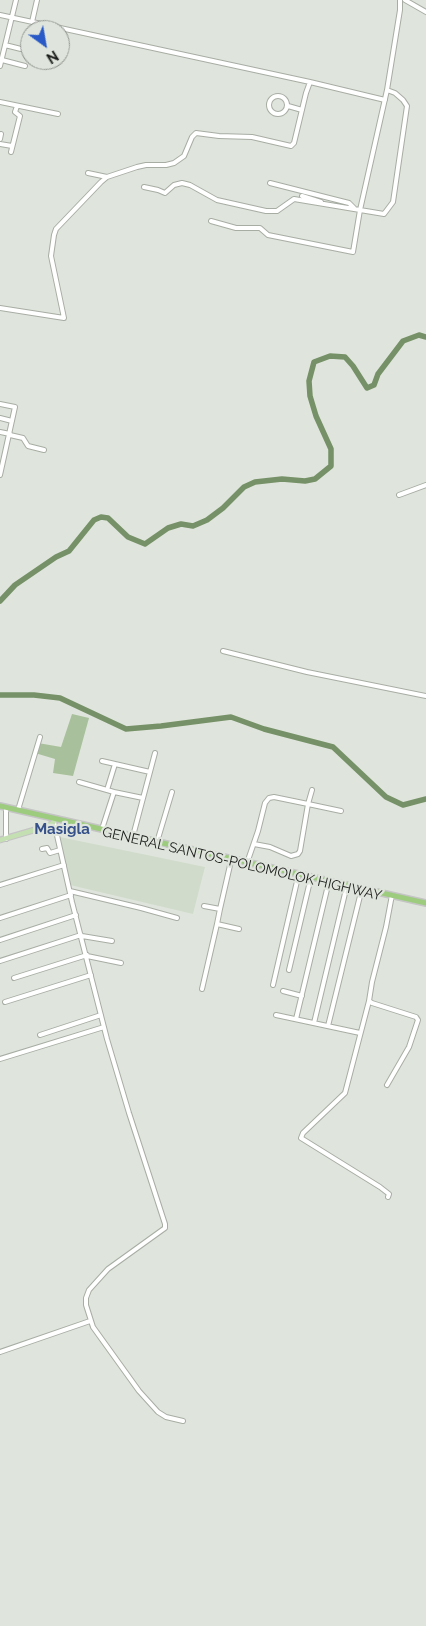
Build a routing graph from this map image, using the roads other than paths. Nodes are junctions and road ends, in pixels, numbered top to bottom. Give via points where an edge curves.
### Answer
1 (16, 0) edge
2 (37, 0) edge
3 (400, 0) edge
4 (405, 0) edge
5 (426, 12) edge
6 (0, 15) edge
7 (12, 18) junction
8 (22, 20) edge
9 (32, 20) edge
10 (70, 30) edge
11 (0, 40) edge
12 (6, 43) junction
13 (20, 49) edge
14 (2, 60) junction
15 (20, 65) edge
16 (0, 66) edge
17 (310, 82) junction
18 (387, 90) junction
19 (385, 100) junction
20 (0, 102) edge
21 (17, 106) junction
22 (288, 106) junction
23 (302, 110) junction
24 (58, 114) dead end
25 (0, 144) edge
26 (12, 146) junction
27 (11, 152) dead end
28 (88, 173) dead end
29 (107, 177) junction
30 (270, 183) dead end
31 (144, 187) dead end
32 (302, 196) dead end
33 (328, 198) junction
34 (325, 204) junction
35 (336, 205) junction
36 (354, 208) junction
37 (360, 210) junction
38 (211, 221) dead end
39 (0, 308) edge
40 (0, 404) edge
41 (0, 418) edge
42 (12, 421) junction
43 (0, 432) edge
44 (10, 434) junction
45 (44, 450) dead end
46 (0, 474) edge
47 (426, 485) edge
48 (400, 495) dead end
49 (223, 651) dead end
50 (426, 696) edge
51 (40, 738) dead end
52 (155, 753) dead end
53 (102, 762) dead end
54 (115, 764) junction
55 (150, 772) junction
56 (80, 782) dead end
57 (107, 790) junction
58 (312, 790) dead end
59 (114, 792) junction
60 (172, 792) dead end
61 (143, 798) junction
62 (308, 804) junction
63 (2, 808) edge
64 (18, 810) junction
65 (341, 812) dead end
66 (55, 820) junction
67 (102, 829) junction
68 (133, 836) junction
69 (6, 839) junction
70 (0, 840) edge
71 (157, 842) junction
72 (254, 844) junction
73 (42, 849) dead end
74 (60, 850) junction
75 (231, 861) junction
76 (247, 863) junction
77 (64, 865) junction
78 (298, 877) junction
79 (311, 878) junction
80 (328, 882) junction
81 (0, 885) edge
82 (347, 886) junction
83 (361, 890) junction
84 (70, 893) junction
85 (392, 896) junction
86 (426, 904) edge
87 (204, 906) dead end
88 (220, 909) junction
89 (76, 915) junction
90 (0, 918) edge
91 (177, 918) dead end
92 (217, 924) junction
93 (239, 929) dead end
94 (82, 935) junction
95 (0, 940) edge
96 (112, 941) dead end
97 (87, 956) junction
98 (0, 961) edge
99 (120, 963) dead end
100 (289, 970) dead end
101 (91, 975) junction
102 (14, 978) dead end
103 (272, 985) dead end
104 (202, 989) dead end
105 (283, 991) dead end
106 (302, 996) junction
107 (369, 1001) junction
108 (5, 1002) dead end
109 (101, 1015) junction
110 (276, 1015) dead end
111 (296, 1019) junction
112 (314, 1023) junction
113 (328, 1026) junction
114 (104, 1027) junction
115 (360, 1033) junction
116 (40, 1034) dead end
117 (0, 1059) edge
118 (387, 1085) dead end
119 (388, 1196) dead end
120 (90, 1321) junction
121 (0, 1352) edge
122 (183, 1422) dead end

1 - 7 street
2 - 9 street
3 - 18 street
4 - 5 street
6 - 7 street
7 - 8 street
7 - 12 street
10 - 17 street
11 - 12 street
12 - 13 street
12 - 14 street
14 - 15 street
14 - 16 street
17 - 19 street
17 - 23 street
18 - 19 street
18 - 37 street via 395,93 407,106 394,202 384,214
19 - 37 street
20 - 21 street
21 - 24 street
21 - 26 street via 15,112 20,116
22 - 22 street via 286,112 280,114 271,111 270,104 272,98 277,97 285,99
22 - 23 street
23 - 29 street via 291,146 252,137 196,133 184,156 174,163 146,165
25 - 26 street
26 - 27 street
28 - 29 street
29 - 39 street via 54,235 51,256 64,318
30 - 33 street
31 - 34 street via 164,193 182,183 217,200 266,211 277,211 294,199
32 - 34 street
33 - 35 street
33 - 36 street via 350,203
34 - 35 street
35 - 36 street
36 - 37 street
37 - 38 street via 353,252 268,235 260,228 236,228
40 - 42 street via 15,408
41 - 42 street
42 - 44 street
43 - 44 street
44 - 45 street via 22,438 28,446
44 - 46 street
47 - 48 street
49 - 50 street
51 - 64 street
52 - 55 street
53 - 54 street
54 - 55 street
54 - 57 street
55 - 61 street
56 - 57 street
57 - 59 street
58 - 62 street
59 - 61 street
59 - 67 street
60 - 71 street
61 - 68 street
62 - 65 street
62 - 72 street via 274,796 269,798
62 - 72 street via 298,854 291,856
63 - 64 highway
63 - 66 highway, GENERAL SANTOS-POLOMOLOK HIGHWAY
63 - 69 street
64 - 66 highway
66 - 67 highway
66 - 69 main road via 48,826
66 - 74 street
66 - 75 highway, GENERAL SANTOS-POLOMOLOK HIGHWAY
67 - 68 highway
68 - 71 highway
69 - 70 main road
71 - 76 highway
72 - 76 street
73 - 74 street via 47,848 50,852
74 - 77 street
75 - 78 highway, GENERAL SANTOS-POLOMOLOK HIGHWAY
75 - 88 street
76 - 79 highway
77 - 81 street
77 - 84 street
78 - 79 highway, GENERAL SANTOS-POLOMOLOK HIGHWAY
78 - 103 street
79 - 80 highway
79 - 100 street
80 - 82 highway
80 - 106 street
82 - 83 highway
82 - 112 street
83 - 85 highway
83 - 113 street
84 - 89 street
84 - 90 street
84 - 91 street
85 - 86 highway
85 - 107 street
87 - 88 street
88 - 92 street
89 - 94 street
89 - 95 street
92 - 93 street
92 - 104 street
94 - 96 street
94 - 97 street
94 - 98 street
97 - 99 street
97 - 101 street
97 - 102 street
101 - 108 street
101 - 109 street
105 - 106 street
106 - 111 street
107 - 115 street
107 - 118 street via 418,1020 409,1047
109 - 114 street
109 - 116 street
110 - 111 street
111 - 112 street
112 - 113 street
113 - 115 street
114 - 117 street
114 - 120 street via 165,1228 108,1269 89,1290 86,1304
115 - 119 street via 344,1095 301,1138 380,1187
120 - 121 street
120 - 122 street via 154,1408 166,1417

